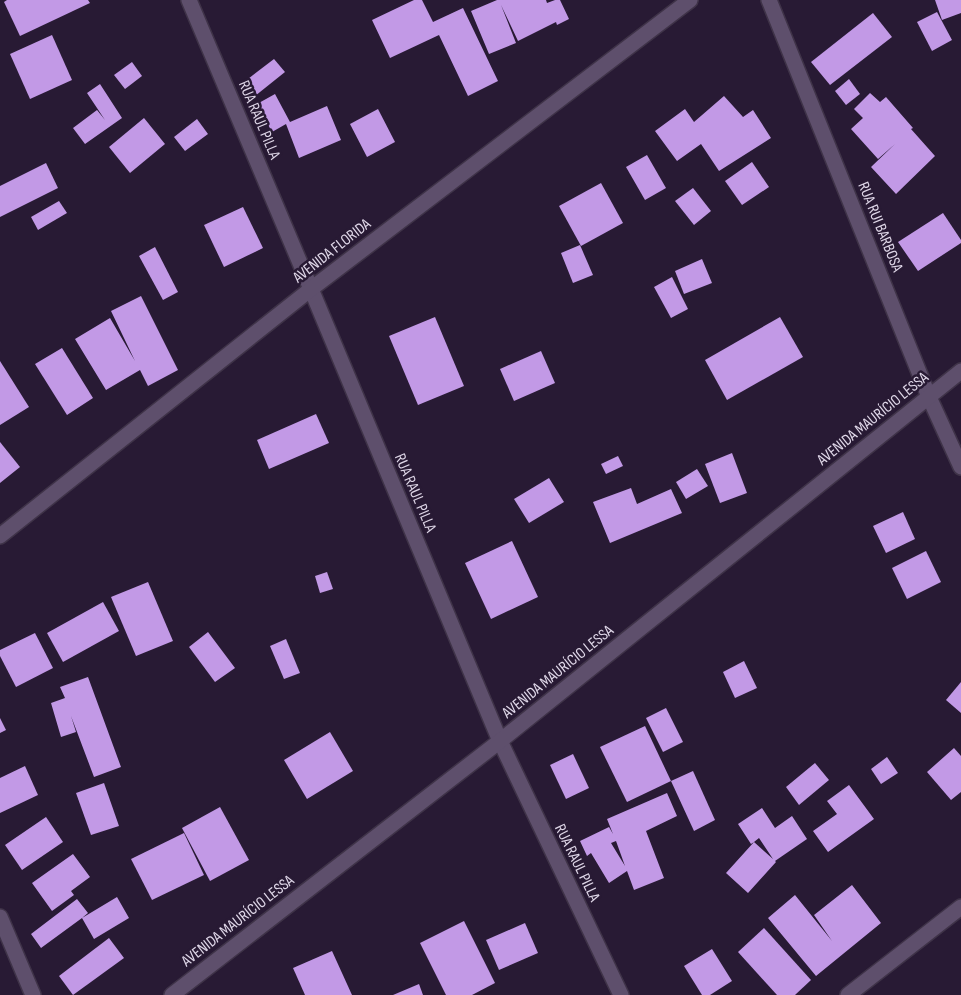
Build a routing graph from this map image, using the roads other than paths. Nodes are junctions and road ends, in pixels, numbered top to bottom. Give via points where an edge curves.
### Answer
1 (189, 0) edge
2 (690, 0) edge
3 (769, 0) edge
4 (311, 289) junction
5 (961, 372) edge
6 (929, 396) junction
7 (961, 467) edge
8 (0, 536) edge
9 (500, 742) junction
10 (961, 907) edge
11 (0, 917) edge
12 (34, 995) edge
13 (172, 995) edge
14 (621, 995) edge
15 (848, 995) edge

1 - 4 street, RUA RAUL PILLA
2 - 4 street, AVENIDA FLORIDA
3 - 6 street, RUA RUI BARBOSA
4 - 8 street, AVENIDA FLORIDA
4 - 9 street, RUA RAUL PILLA
5 - 6 street, AVENIDA MAURÍCIO LESSA
6 - 7 street, RUA RUI BARBOSA
6 - 9 street, AVENIDA MAURÍCIO LESSA
9 - 13 street, AVENIDA MAURÍCIO LESSA
9 - 14 street, RUA RAUL PILLA
10 - 15 street
11 - 12 street

